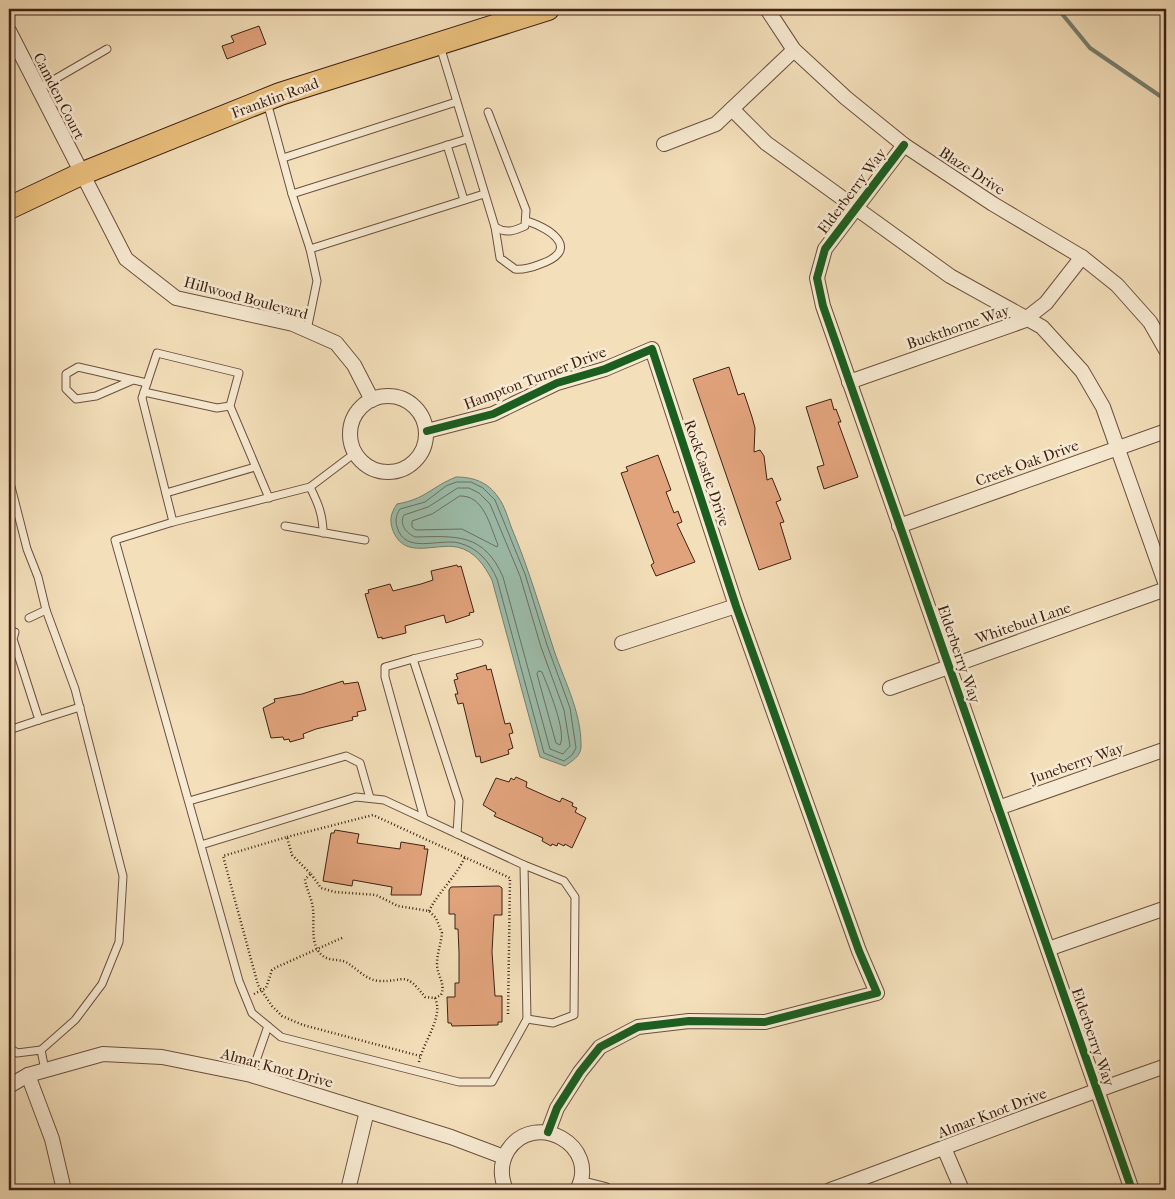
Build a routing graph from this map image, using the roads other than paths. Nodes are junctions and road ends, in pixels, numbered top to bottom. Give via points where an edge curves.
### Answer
1 (548, 9) edge
2 (767, 9) edge
3 (9, 31) edge
4 (439, 43) junction
5 (106, 49) dead end
6 (794, 50) junction
7 (38, 90) junction
8 (266, 100) junction
9 (456, 102) junction
10 (732, 109) junction
11 (488, 112) dead end
12 (468, 139) junction
13 (664, 144) dead end
14 (447, 145) junction
15 (904, 145) junction
16 (283, 158) junction
17 (81, 174) junction
18 (292, 194) junction
19 (484, 194) junction
20 (464, 200) junction
21 (9, 208) edge
22 (855, 209) junction
23 (527, 221) junction
24 (495, 227) junction
25 (310, 249) junction
26 (1082, 257) junction
27 (1026, 318) junction
28 (307, 330) junction
29 (652, 349) joint
30 (1166, 350) edge
31 (133, 380) junction
32 (849, 382) junction
33 (147, 383) junction
34 (144, 392) junction
35 (372, 400) junction
36 (230, 406) junction
37 (427, 431) junction
38 (1166, 431) edge
39 (1119, 448) junction
40 (355, 454) junction
41 (255, 467) junction
42 (9, 482) edge
43 (310, 487) junction
44 (166, 494) junction
45 (268, 498) junction
46 (173, 522) junction
47 (285, 526) dead end
48 (899, 526) junction
49 (323, 533) junction
50 (365, 540) dead end
51 (1166, 585) edge
52 (1166, 590) edge
53 (736, 606) junction
54 (46, 610) junction
55 (29, 618) dead end
56 (15, 632) dead end
57 (480, 642) dead end
58 (622, 643) dead end
59 (413, 659) junction
60 (948, 666) junction
61 (890, 688) dead end
62 (80, 708) junction
63 (39, 720) junction
64 (9, 730) edge
65 (1166, 749) edge
66 (370, 798) junction
67 (189, 801) junction
68 (998, 808) junction
69 (424, 818) junction
70 (457, 834) junction
71 (201, 845) junction
72 (524, 865) junction
73 (1166, 908) edge
74 (1048, 949) junction
75 (527, 1020) junction
76 (268, 1026) junction
77 (9, 1047) edge
78 (41, 1050) junction
79 (1166, 1066) edge
80 (45, 1070) junction
81 (251, 1074) junction
82 (28, 1075) junction
83 (9, 1086) edge
84 (1097, 1090) junction
85 (367, 1111) junction
86 (548, 1132) junction
87 (944, 1148) junction
88 (504, 1157) junction
89 (579, 1187) edge
90 (64, 1190) edge
91 (348, 1190) edge
92 (506, 1190) edge
93 (605, 1190) edge
94 (830, 1190) edge
95 (962, 1190) edge
96 (1132, 1190) edge

1 - 4 main road, Franklin Road
2 - 6 street, Blaze Drive
3 - 7 street, Camden Court
4 - 8 main road, Franklin Road
4 - 9 lane
5 - 7 lane
6 - 10 street
6 - 15 street, Blaze Drive
7 - 17 street, Camden Court
8 - 16 lane
8 - 17 main road, Franklin Road
9 - 12 lane
9 - 16 lane
10 - 13 street via 716,124
10 - 22 street via 766,143
11 - 23 lane via 526,210
12 - 14 lane
12 - 19 lane
14 - 18 lane
14 - 20 lane
15 - 22 street, Elderberry Way
15 - 26 street, Blaze Drive via 993,204
16 - 18 lane
17 - 21 main road, Franklin Road
17 - 28 street, Hillwood Boulevard via 126,259 176,298 293,324
18 - 25 lane
19 - 20 lane
19 - 24 lane
20 - 25 lane
22 - 27 street via 950,276
22 - 32 street, Elderberry Way via 826,249 817,278 822,306
23 - 24 lane via 525,226 515,231 502,231
23 - 24 lane via 558,238 560,250 554,260 515,270 500,258
25 - 28 lane via 317,281
26 - 27 street, Buckthorne Way via 1046,303
26 - 30 street, Blaze Drive via 1117,285 1150,322
27 - 32 street, Buckthorne Way
27 - 39 street via 1042,327 1082,371 1103,407
28 - 35 street, Hillwood Boulevard via 336,343 354,365
29 - 37 street, Hampton Turner Drive via 605,369 557,383 493,414
29 - 53 street, RockCastle Drive
31 - 31 lane via 78,367 66,374 66,388 76,399 96,396
31 - 33 lane
32 - 48 street, Elderberry Way
33 - 34 lane
33 - 36 lane via 157,353 239,373
34 - 36 lane via 217,408
34 - 44 lane via 142,398
35 - 37 street via 390,396 405,400 421,414
35 - 40 street via 362,407 351,427
36 - 41 lane
37 - 40 street via 424,449 414,463 396,472 376,470
38 - 39 street, Creek Oak Drive
39 - 48 street, Creek Oak Drive
39 - 51 street
40 - 43 lane
41 - 44 lane
41 - 45 lane
42 - 54 lane
43 - 45 lane
43 - 49 lane via 320,505
44 - 46 lane
45 - 46 lane
46 - 67 lane via 115,540
47 - 49 lane
48 - 60 street, Elderberry Way
49 - 50 lane
52 - 60 street, Whitebud Lane
53 - 58 street
53 - 86 street, RockCastle Drive via 859,951 877,993 765,1022 689,1021 638,1027 600,1047 557,1108
54 - 55 lane
54 - 62 lane
56 - 63 lane via 13,639
57 - 59 lane
59 - 69 lane via 385,667 385,677
59 - 70 lane via 459,801
60 - 61 street, Whitebud Lane
60 - 68 street, Elderberry Way
62 - 63 lane
62 - 78 lane via 123,876 119,942 102,984 75,1020
63 - 64 lane
65 - 68 street, Juneberry Way
66 - 67 lane via 360,763 346,756
66 - 69 lane via 384,800
66 - 71 lane via 356,796
67 - 71 lane
68 - 74 street, Elderberry Way
69 - 70 lane
70 - 72 lane
71 - 76 lane via 239,981 252,1014
72 - 75 lane
72 - 75 lane via 564,881 574,897 574,1015 553,1023
73 - 74 street
74 - 84 street, Elderberry Way
75 - 76 lane via 492,1082 459,1082 281,1037
76 - 81 lane
77 - 78 lane via 16,1053
78 - 80 lane
79 - 84 street, Almar Knot Drive
80 - 81 street, Almar Knot Drive via 103,1054 162,1057
80 - 82 street, Almar Knot Drive
81 - 85 street, Almar Knot Drive
82 - 83 street, Almar Knot Drive
82 - 90 street via 52,1139
84 - 87 street, Almar Knot Drive
84 - 96 street, Elderberry Way
85 - 88 street, Almar Knot Drive
85 - 91 street
86 - 88 street via 524,1135 513,1143
86 - 89 street via 566,1139 575,1148 582,1170
87 - 94 street, Almar Knot Drive
87 - 95 street
88 - 92 street via 501,1171
89 - 93 street

